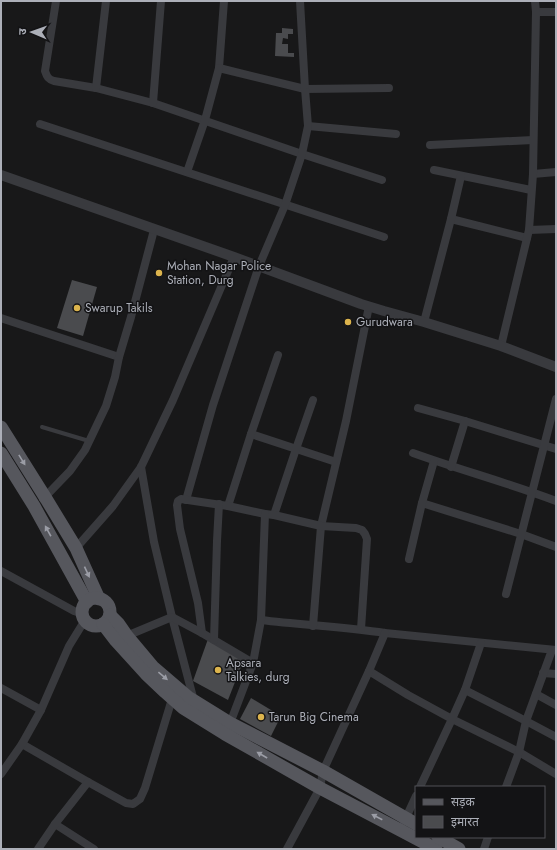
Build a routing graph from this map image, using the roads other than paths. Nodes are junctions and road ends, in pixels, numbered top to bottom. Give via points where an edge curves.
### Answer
1 (56, 1) edge
2 (106, 1) edge
3 (161, 1) edge
4 (224, 1) edge
5 (300, 1) edge
6 (536, 7) edge
7 (556, 12) edge
8 (219, 68) junction
9 (96, 88) junction
10 (389, 88) dead end
11 (305, 89) junction
12 (154, 103) junction
13 (205, 120) junction
14 (40, 124) dead end
15 (308, 126) junction
16 (396, 134) dead end
17 (533, 140) junction
18 (430, 145) dead end
19 (302, 154) junction
20 (434, 170) dead end
21 (187, 172) junction
22 (556, 172) edge
23 (533, 174) junction
24 (1, 175) edge
25 (461, 176) junction
26 (382, 180) dead end
27 (531, 190) junction
28 (285, 205) junction
29 (451, 219) junction
30 (556, 229) edge
31 (154, 230) junction
32 (528, 234) junction
33 (384, 237) dead end
34 (234, 257) junction
35 (259, 266) junction
36 (369, 306) junction
37 (1, 318) edge
38 (424, 322) junction
39 (501, 346) junction
40 (278, 355) dead end
41 (119, 357) junction
42 (556, 367) edge
43 (556, 399) edge
44 (313, 400) dead end
45 (418, 408) dead end
46 (465, 421) junction
47 (1, 427) edge
48 (42, 427) dead end
49 (251, 434) junction
50 (89, 441) junction
51 (544, 445) junction
52 (296, 449) junction
53 (556, 449) edge
54 (1, 453) edge
55 (413, 453) dead end
56 (434, 461) junction
57 (336, 462) junction
58 (451, 466) junction
59 (141, 467) junction
60 (532, 492) junction
61 (45, 497) junction
62 (186, 500) junction
63 (556, 501) edge
64 (422, 503) junction
65 (219, 504) junction
66 (34, 506) junction
67 (228, 506) junction
68 (265, 514) junction
69 (274, 515) junction
70 (321, 526) junction
71 (521, 534) junction
72 (556, 547) edge
73 (76, 548) junction
74 (409, 559) dead end
75 (1, 571) edge
76 (506, 594) dead end
77 (89, 609) junction
78 (172, 617) junction
79 (106, 620) junction
80 (261, 620) junction
81 (313, 626) junction
82 (361, 629) junction
83 (202, 633) junction
84 (385, 633) junction
85 (121, 638) junction
86 (214, 640) junction
87 (481, 643) junction
88 (554, 650) edge
89 (253, 663) junction
90 (369, 671) junction
91 (543, 673) junction
92 (556, 674) edge
93 (2, 690) edge
94 (464, 690) junction
95 (536, 694) junction
96 (172, 699) junction
97 (194, 701) junction
98 (556, 705) edge
99 (41, 710) junction
100 (452, 719) junction
101 (526, 721) junction
102 (227, 728) junction
103 (556, 737) edge
104 (22, 744) junction
105 (519, 752) junction
106 (322, 771) junction
107 (1, 774) edge
108 (556, 774) edge
109 (88, 782) junction
110 (420, 786) edge
111 (506, 786) edge
112 (320, 788) junction
113 (415, 799) edge
114 (55, 824) junction
115 (407, 824) edge
116 (415, 831) edge
117 (423, 838) edge
118 (440, 838) edge
119 (488, 838) edge
120 (38, 849) edge
121 (94, 849) edge
122 (287, 849) edge
123 (436, 849) edge
124 (459, 849) edge
125 (484, 849) edge

1 - 9 street via 46,76 54,81
2 - 9 street
3 - 12 street
4 - 8 street
5 - 11 street
6 - 7 street
6 - 17 street
8 - 11 street
8 - 13 street
9 - 12 street
10 - 11 street
11 - 15 street
12 - 13 street
13 - 19 street
13 - 21 street
14 - 21 street
15 - 16 street
15 - 19 street
17 - 18 street
17 - 23 street
19 - 26 street
19 - 28 street
20 - 25 street
21 - 28 street
22 - 23 street
23 - 27 street
24 - 31 street
25 - 27 street
25 - 29 street
27 - 32 street
28 - 33 street
28 - 35 street
29 - 32 street
29 - 38 street
30 - 32 street
31 - 34 street
31 - 41 street
32 - 39 street
34 - 35 street
34 - 59 street via 173,400
35 - 36 street
35 - 62 street via 213,405
36 - 38 street
36 - 57 street
37 - 41 street
38 - 39 street
39 - 42 street
40 - 49 street
41 - 50 street via 106,406
43 - 51 street
44 - 52 street
45 - 46 street
46 - 51 street
46 - 58 street
47 -> 61 main road
48 - 50 lane
49 - 52 street
49 - 67 street
50 - 61 street via 70,471
51 - 53 street
51 - 60 street
52 - 57 street
52 - 69 street
54 - 66 main road
55 - 56 street
56 - 58 street
56 - 64 street
57 - 70 street
58 - 60 street
59 - 73 street via 114,506
59 - 78 street via 154,542
60 - 63 street
60 - 71 street
61 - 66 street
61 - 73 main road
62 - 65 street
62 - 83 street via 181,499 177,505 180,530 198,603
64 - 71 street
64 - 74 street
65 - 67 street
65 - 86 street
77 -> 66 main road
67 - 68 street
68 - 69 street
68 - 80 street
69 - 70 street
70 - 81 street
70 - 82 street via 356,528 362,530 367,539
71 - 72 street
71 - 76 street
73 -> 77 main road
75 - 77 street via 74,611
77 - 79 main road via 90,624 96,626
77 - 79 main road via 106,603 110,611
77 - 99 street via 69,646
78 - 83 street
78 - 85 street
78 - 97 street
79 - 85 main road
80 - 81 street
80 - 89 street
81 - 82 street
82 - 84 street
83 - 86 street
84 - 87 street
84 - 90 street
85 - 96 main road via 160,688
85 -> 97 main road
86 - 89 street
87 - 88 street
87 - 94 street
88 - 91 street
89 - 102 street
90 - 100 street
90 - 106 street
91 - 92 street
91 - 95 street
93 - 99 street
94 - 100 street
94 - 101 street
95 - 98 street
95 - 101 street
96 - 102 main road via 183,708
96 - 109 street via 140,799 133,804 126,803
97 - 102 main road
99 - 104 street
100 - 105 street
100 - 110 street
101 - 103 street
101 - 105 street
102 - 106 main road
112 -> 102 main road
104 - 107 street
104 - 109 street
105 - 108 street
105 - 111 street
106 - 112 street
106 - 115 main road
109 - 114 street
115 -> 112 main road
112 - 122 street
113 - 115 street
114 - 120 street
114 - 121 street
115 - 116 main road
117 - 123 main road
118 - 124 main road
119 - 125 street

